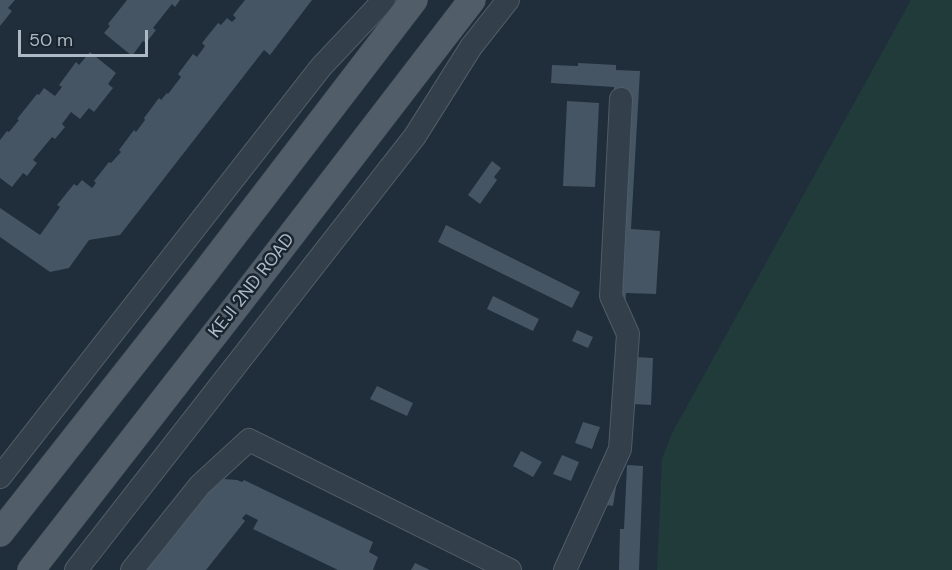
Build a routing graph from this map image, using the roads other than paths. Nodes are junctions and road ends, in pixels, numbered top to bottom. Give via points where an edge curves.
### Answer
1 (384, 0) edge
2 (414, 0) edge
3 (472, 0) edge
4 (508, 0) edge
5 (621, 99) dead end
6 (0, 477) edge
7 (0, 533) edge
8 (31, 570) edge
9 (76, 570) edge
10 (132, 570) edge
11 (510, 570) edge
12 (566, 570) edge

1 - 6 street via 321,67
2 - 7 main road
3 - 8 main road, KEJI 2ND ROAD
4 - 9 street, KEJI 2ND ROAD via 471,47 415,136
5 - 12 street via 611,296 628,334 620,449
10 - 11 street via 200,485 249,440

